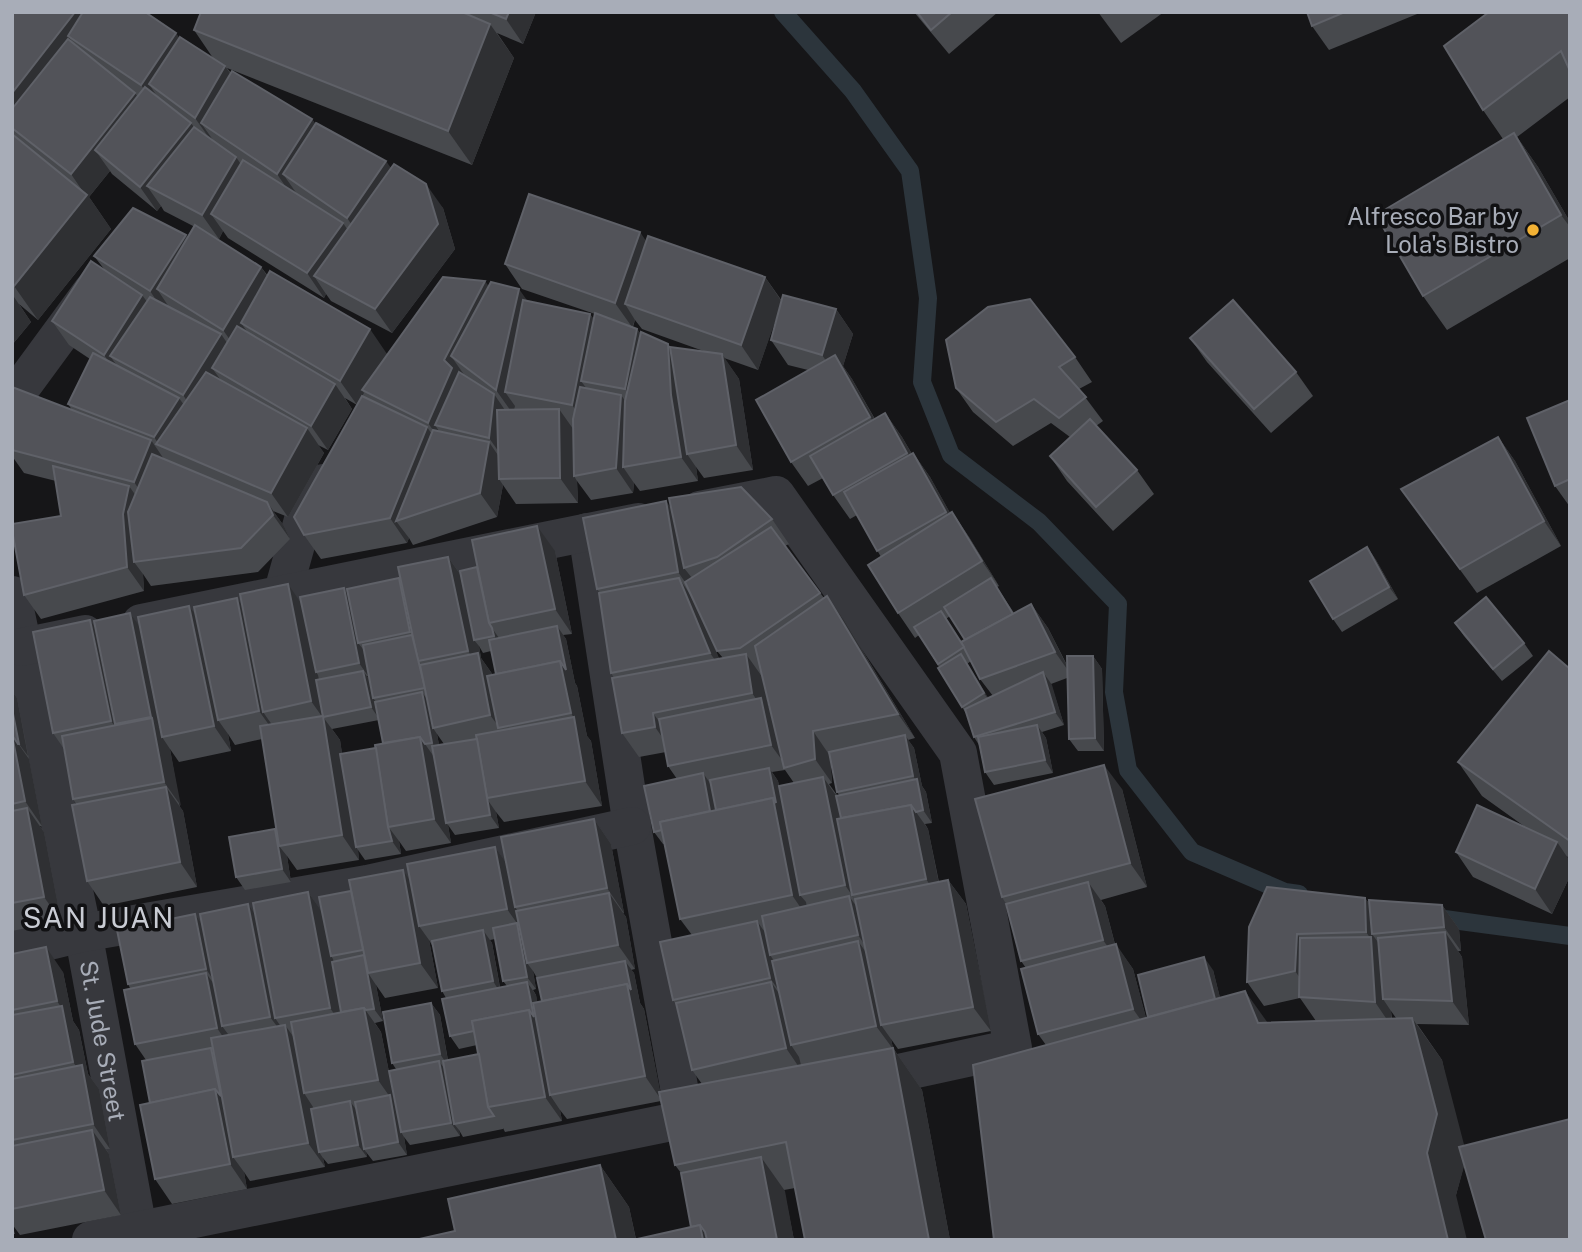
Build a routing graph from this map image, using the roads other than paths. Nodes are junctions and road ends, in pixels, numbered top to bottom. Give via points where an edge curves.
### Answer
1 (114, 262) edge
2 (12, 400) edge
3 (344, 447) edge
4 (587, 532) junction
5 (12, 595) edge
6 (282, 595) junction
7 (22, 647) junction
8 (632, 825) junction
9 (82, 933) junction
10 (12, 950) edge
11 (829, 1088) edge
12 (751, 1106) edge
13 (685, 1120) junction
14 (139, 1234) edge
15 (92, 1240) edge

1 - 2 street
3 - 6 street via 304,516
4 - 6 street
4 - 8 street
4 - 11 street via 776,495 958,753 1013,1048
5 - 7 street, St. Jude Street
6 - 7 street
7 - 9 street, St. Jude Street
8 - 9 street via 367,884
8 - 13 street
9 - 10 street
9 - 14 street, St. Jude Street
12 - 13 street
13 - 14 street
14 - 15 street

